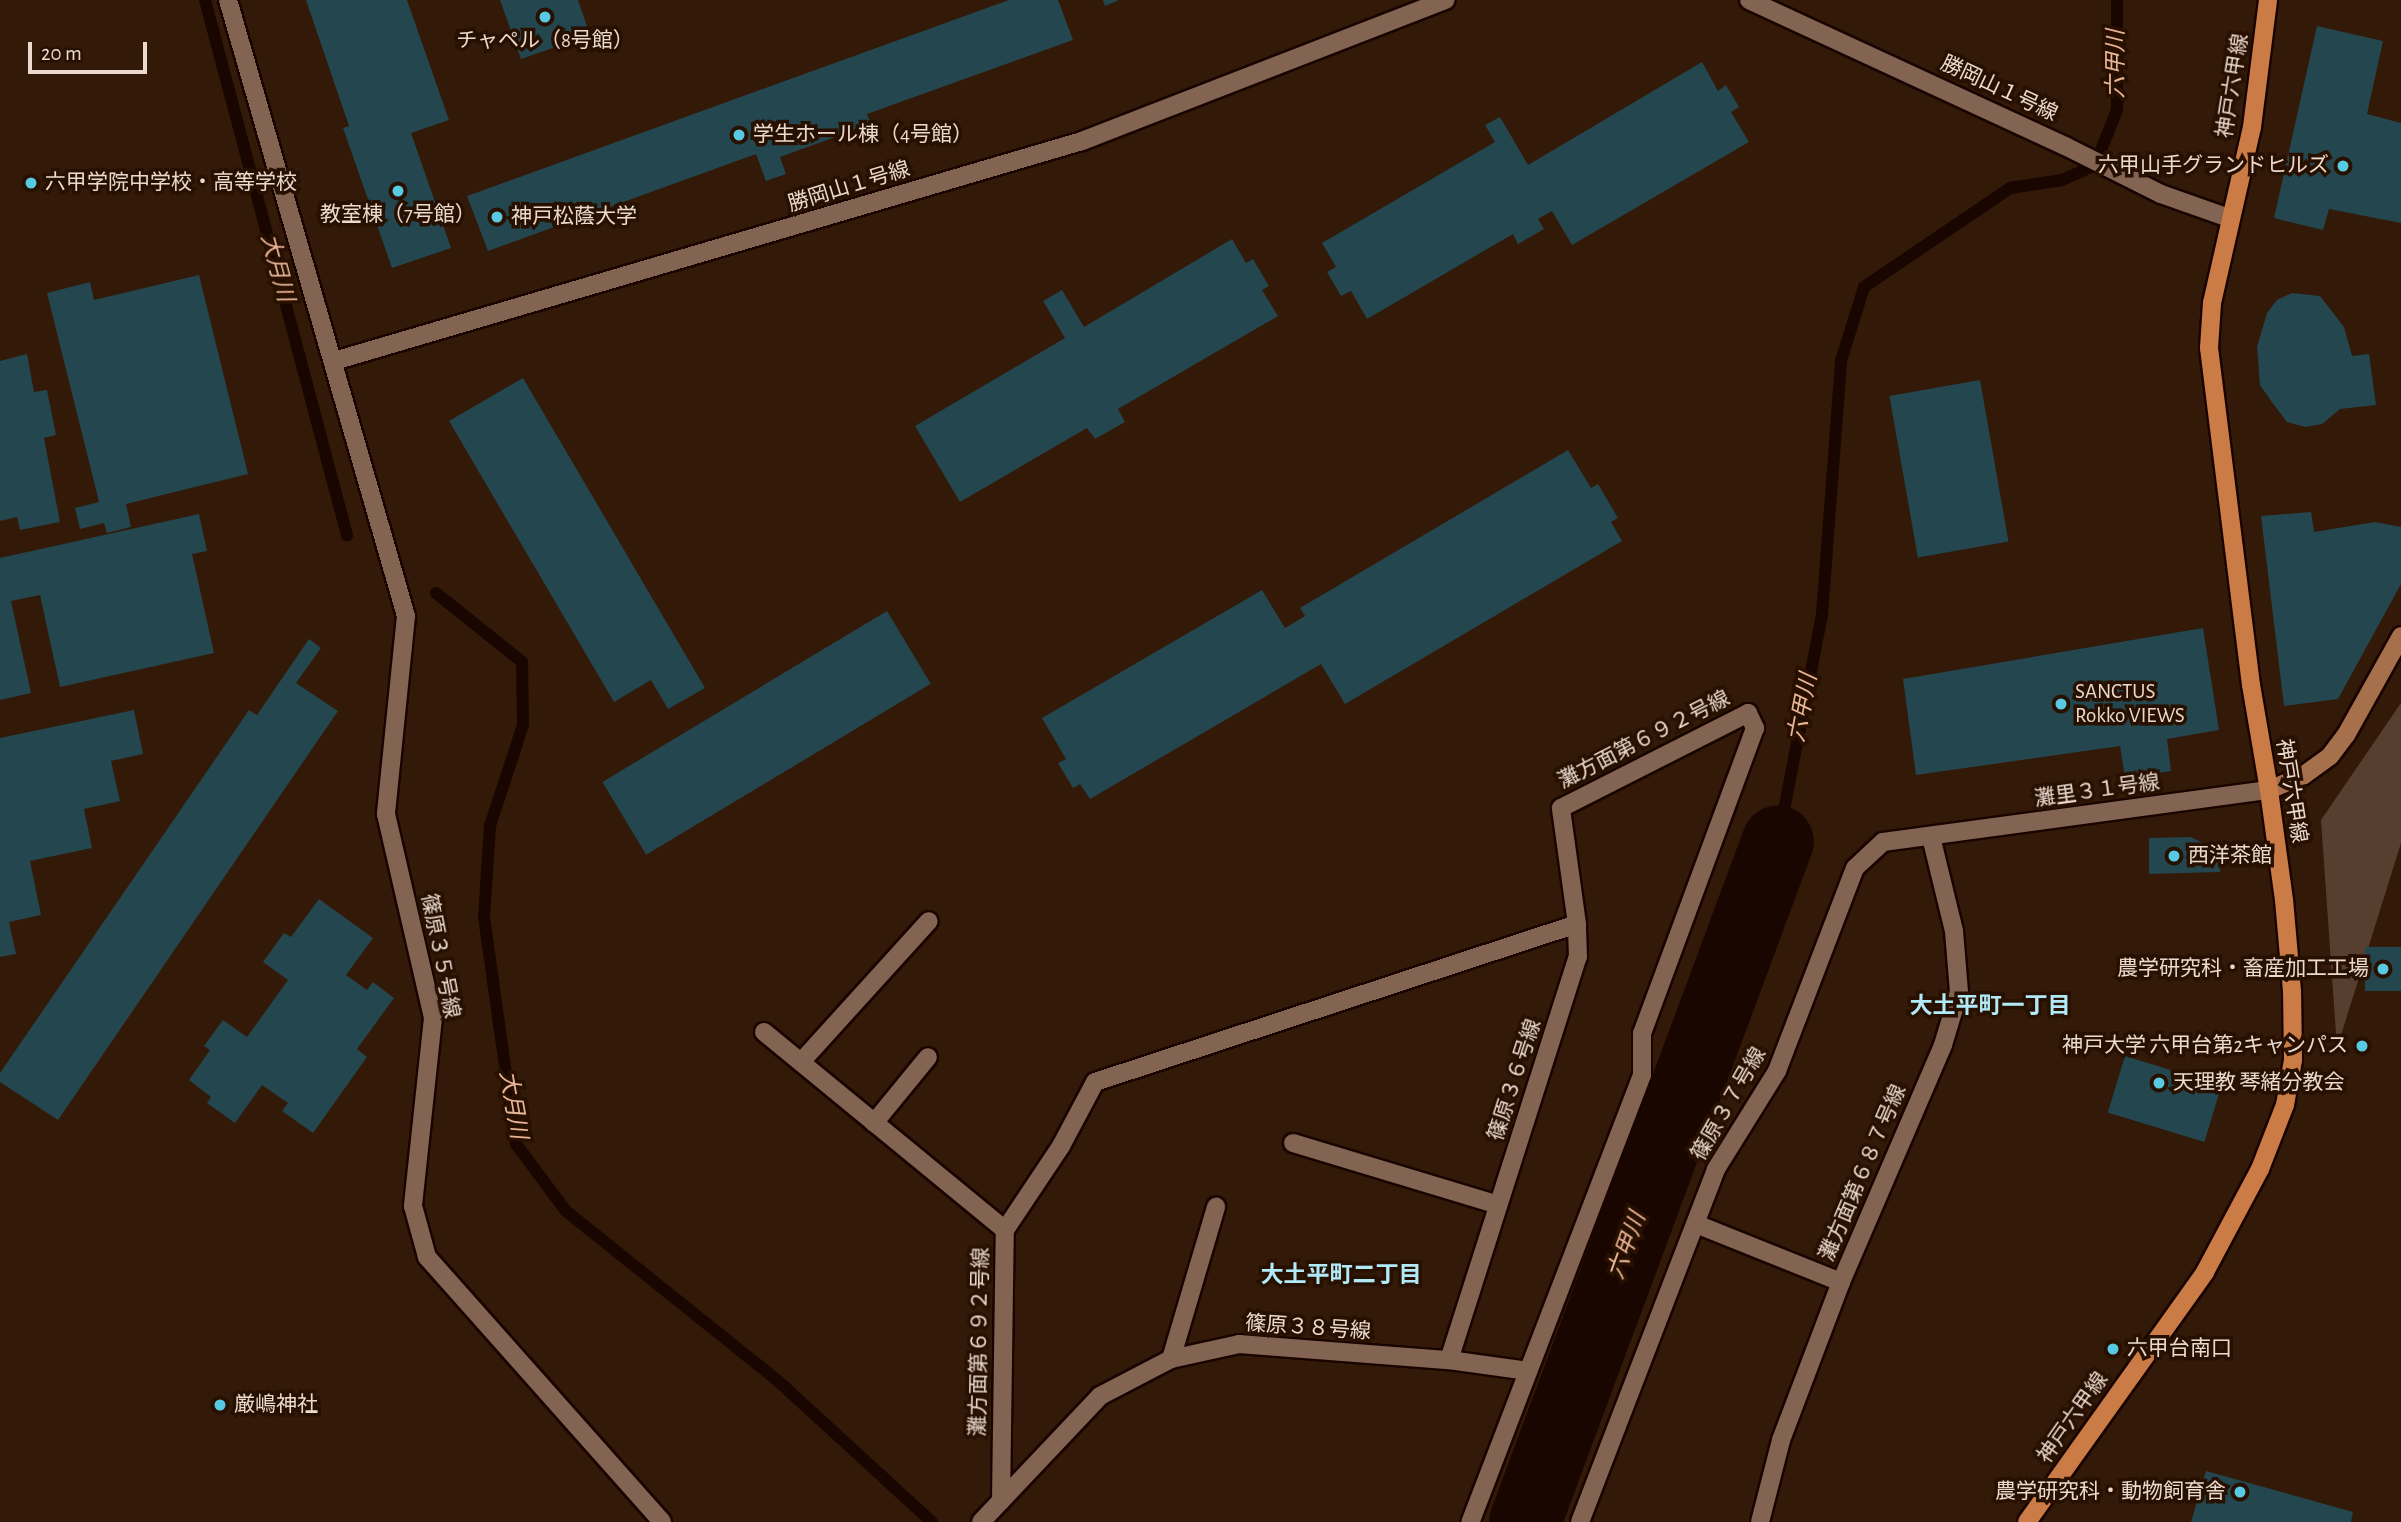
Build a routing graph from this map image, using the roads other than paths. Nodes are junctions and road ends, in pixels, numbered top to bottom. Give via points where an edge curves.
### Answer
1 (228, 0) edge
2 (1446, 0) edge
3 (1749, 0) edge
4 (2268, 0) edge
5 (2229, 218) junction
6 (334, 361) junction
7 (2401, 636) edge
8 (2269, 790) junction
9 (1561, 808) joint
10 (1931, 837) junction
11 (929, 921) dead end
12 (1577, 924) junction
13 (764, 1032) dead end
14 (928, 1057) dead end
15 (800, 1062) junction
16 (874, 1124) junction
17 (1293, 1143) dead end
18 (1499, 1205) junction
19 (1216, 1207) dead end
20 (1696, 1224) junction
21 (1005, 1230) junction
22 (1841, 1282) junction
23 (1171, 1359) junction
24 (1449, 1360) junction
25 (1528, 1371) junction
26 (1001, 1501) junction
27 (662, 1522) edge
28 (981, 1522) edge
29 (1470, 1522) edge
30 (1580, 1522) edge
31 (1760, 1522) edge
32 (2027, 1522) edge

1 - 6 street, 篠原３５号線
2 - 6 street, 勝岡山１号線 via 1082,141
3 - 5 street, 勝岡山１号線 via 2161,194
4 - 5 main road, 神戸六甲線 via 2252,127
5 - 8 main road, 神戸六甲線 via 2211,303 2209,348 2250,685
6 - 27 street, 篠原３５号線 via 406,616 386,814 433,1018 413,1206 427,1257
7 - 8 street via 2330,756 2304,775
8 - 10 street, 灘里３１号線
8 - 32 main road, 神戸六甲線 via 2292,991 2293,1060 2285,1105 2260,1169 2204,1272
9 - 12 street, 篠原３６号線
9 - 25 street, 灘方面第６９２号線 via 1748,713 1755,728 1643,1033 1643,1075
10 - 20 street, 篠原３７号線 via 1883,842 1855,868 1777,1071 1716,1169
10 - 22 street, 灘方面第６８７号線 via 1954,931 1959,992 1943,1045
11 - 15 street
12 - 18 street, 篠原３６号線 via 1578,957
12 - 21 street, 灘方面第６９２号線 via 1094,1082 1061,1146
13 - 15 street
14 - 16 street
15 - 16 street
16 - 21 street
17 - 18 street
18 - 24 street, 篠原３６号線
19 - 23 street
20 - 22 street
20 - 30 street, 篠原３７号線
21 - 26 street, 灘方面第６９２号線
22 - 31 street, 灘方面第６８７号線 via 1781,1440
23 - 24 street, 篠原３８号線 via 1238,1344
23 - 26 street, 篠原３８号線 via 1100,1396
24 - 25 street, 篠原３８号線
25 - 29 street
26 - 28 street, 篠原３８号線

